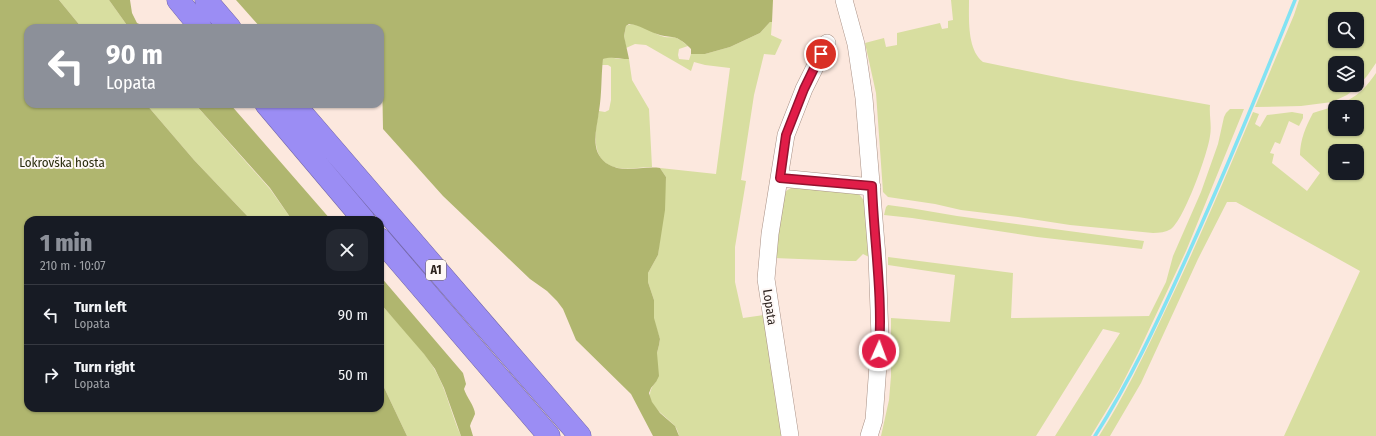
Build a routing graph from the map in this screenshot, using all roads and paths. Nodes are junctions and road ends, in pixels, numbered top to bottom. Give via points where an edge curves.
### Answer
1 (178, 0) edge
2 (206, 0) edge
3 (844, 0) edge
4 (198, 24) edge
5 (227, 24) edge
6 (827, 43) dead end
7 (269, 108) edge
8 (297, 108) edge
9 (780, 178) junction
10 (872, 186) junction
11 (361, 216) edge
12 (384, 244) edge
13 (549, 436) edge
14 (580, 436) edge
15 (790, 436) edge
16 (869, 436) edge

1 - 4 highway
2 - 5 highway
3 - 10 street via 856,44
6 - 9 street, Lopata via 804,89 786,135
7 - 11 highway
8 - 14 highway, A1
9 - 10 street
9 - 15 street, Lopata via 770,234 766,279
10 - 16 street via 880,337 874,420
12 - 13 highway, A1

